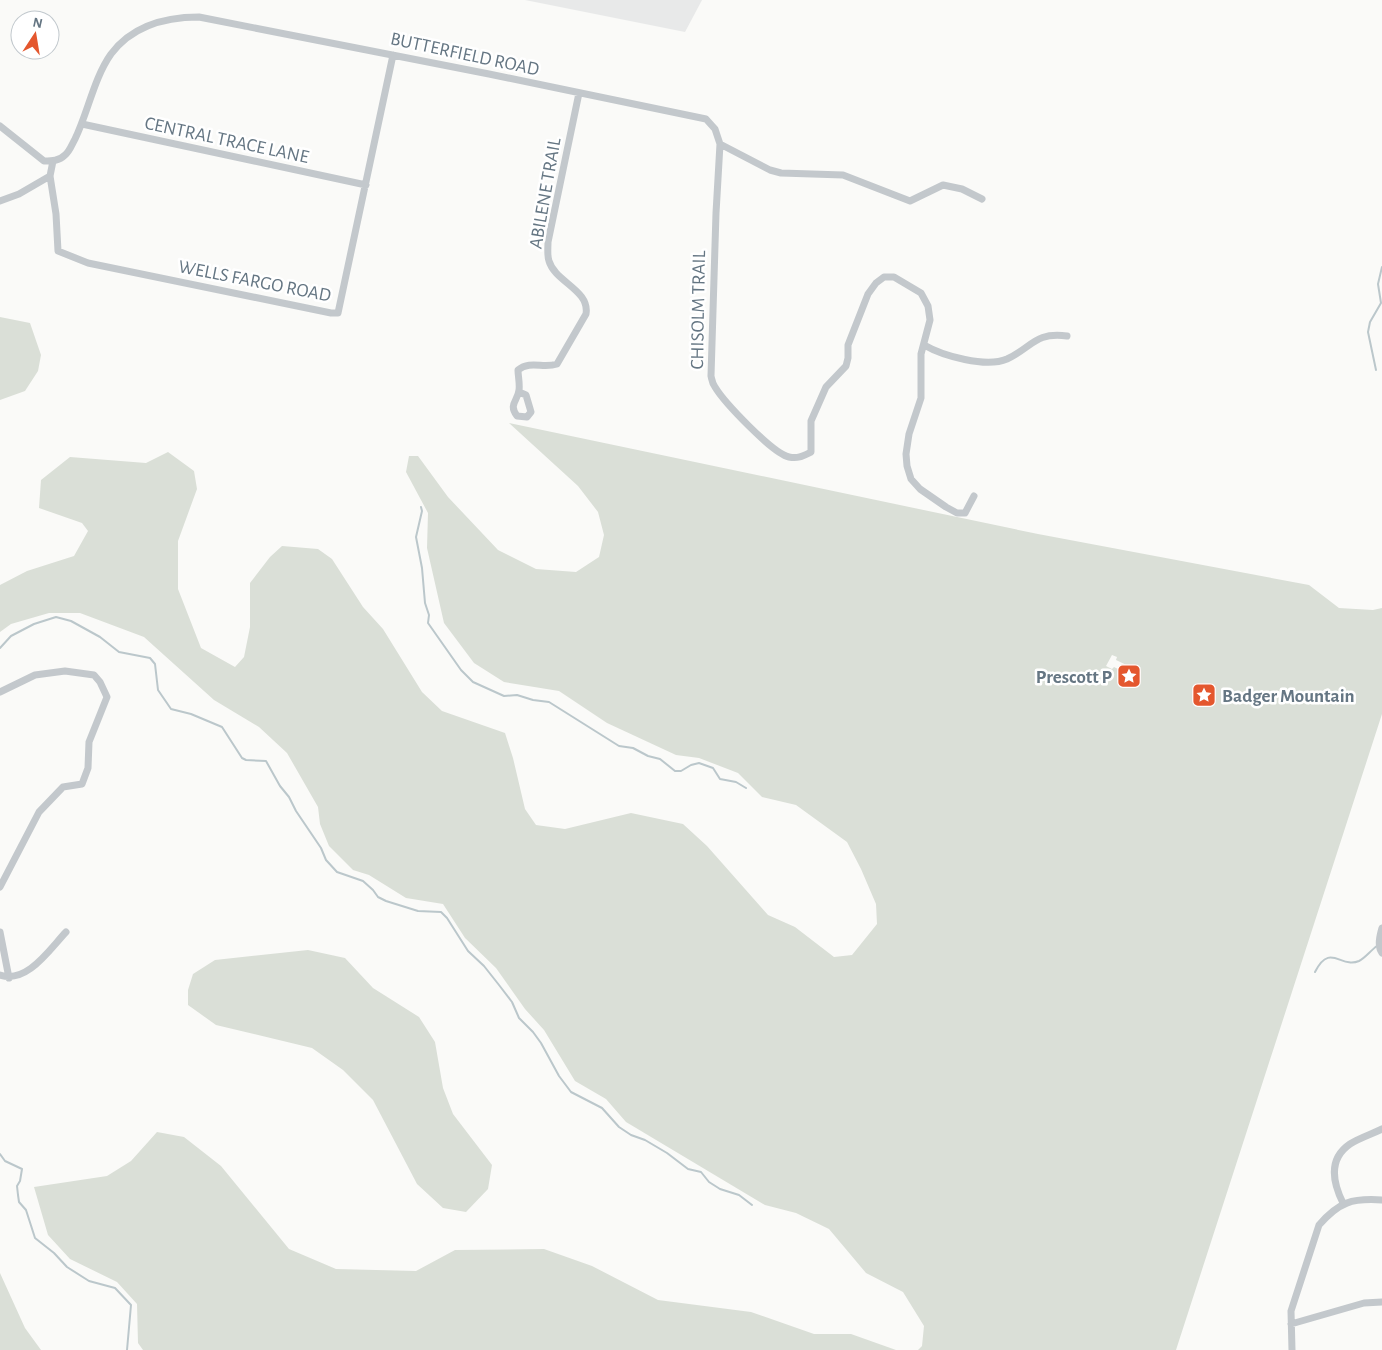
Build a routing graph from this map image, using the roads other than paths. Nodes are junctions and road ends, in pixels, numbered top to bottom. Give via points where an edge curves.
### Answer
1 (394, 55) junction
2 (579, 93) junction
3 (82, 124) junction
4 (0, 126) edge
5 (720, 144) junction
6 (53, 161) junction
7 (50, 176) junction
8 (366, 185) junction
9 (982, 199) dead end
10 (0, 201) edge
11 (1067, 336) dead end
12 (924, 346) junction
13 (519, 392) dead end
14 (974, 496) dead end
15 (0, 692) edge
16 (0, 887) edge
17 (1382, 928) edge
18 (0, 932) edge
19 (66, 932) dead end
20 (1382, 953) edge
21 (0, 975) edge
22 (10, 978) junction
23 (1382, 1129) edge
24 (1382, 1200) edge
25 (1343, 1204) junction
26 (1382, 1302) edge
27 (1291, 1324) junction
28 (1292, 1350) edge

1 - 2 street, BUTTERFIELD ROAD
1 - 3 street, BUTTERFIELD ROAD via 199,17 165,20 140,29 110,56 93,90
1 - 8 street, WELLS FARGO ROAD
2 - 5 street, BUTTERFIELD ROAD via 706,119 715,129
2 - 13 street, ABILENE TRAIL via 548,242 549,262 583,299 586,314 556,364 525,365 518,370
3 - 6 street, BUTTERFIELD ROAD via 67,154
3 - 8 street, CENTRAL TRACE LANE
4 - 6 street via 44,161
5 - 9 street via 770,170 843,175 910,201 943,186 962,189
5 - 12 street, CHISOLM TRAIL via 711,376 716,388 741,417 774,449 788,457 800,458 811,452 811,421 826,387 846,366 850,339 868,294 884,277 894,277 921,293 928,306 930,320
6 - 7 street, WELLS FARGO ROAD
7 - 8 street, WELLS FARGO ROAD via 58,251 88,263 331,313 338,312
7 - 10 street
11 - 12 street via 1045,336 1006,360 992,362 948,356
12 - 14 street, CHISOLM TRAIL via 921,354 921,398 906,454 911,479 957,513 965,513
15 - 16 street via 35,675 66,671 94,675 107,697 89,742 88,768 82,784 63,787 39,812
17 - 20 street
18 - 22 street
19 - 22 street via 29,971
21 - 22 street
23 - 25 street via 1340,1152 1333,1170 1335,1188
24 - 25 street via 1364,1199
25 - 27 street via 1319,1224 1291,1311
26 - 27 street via 1364,1303
27 - 28 street

